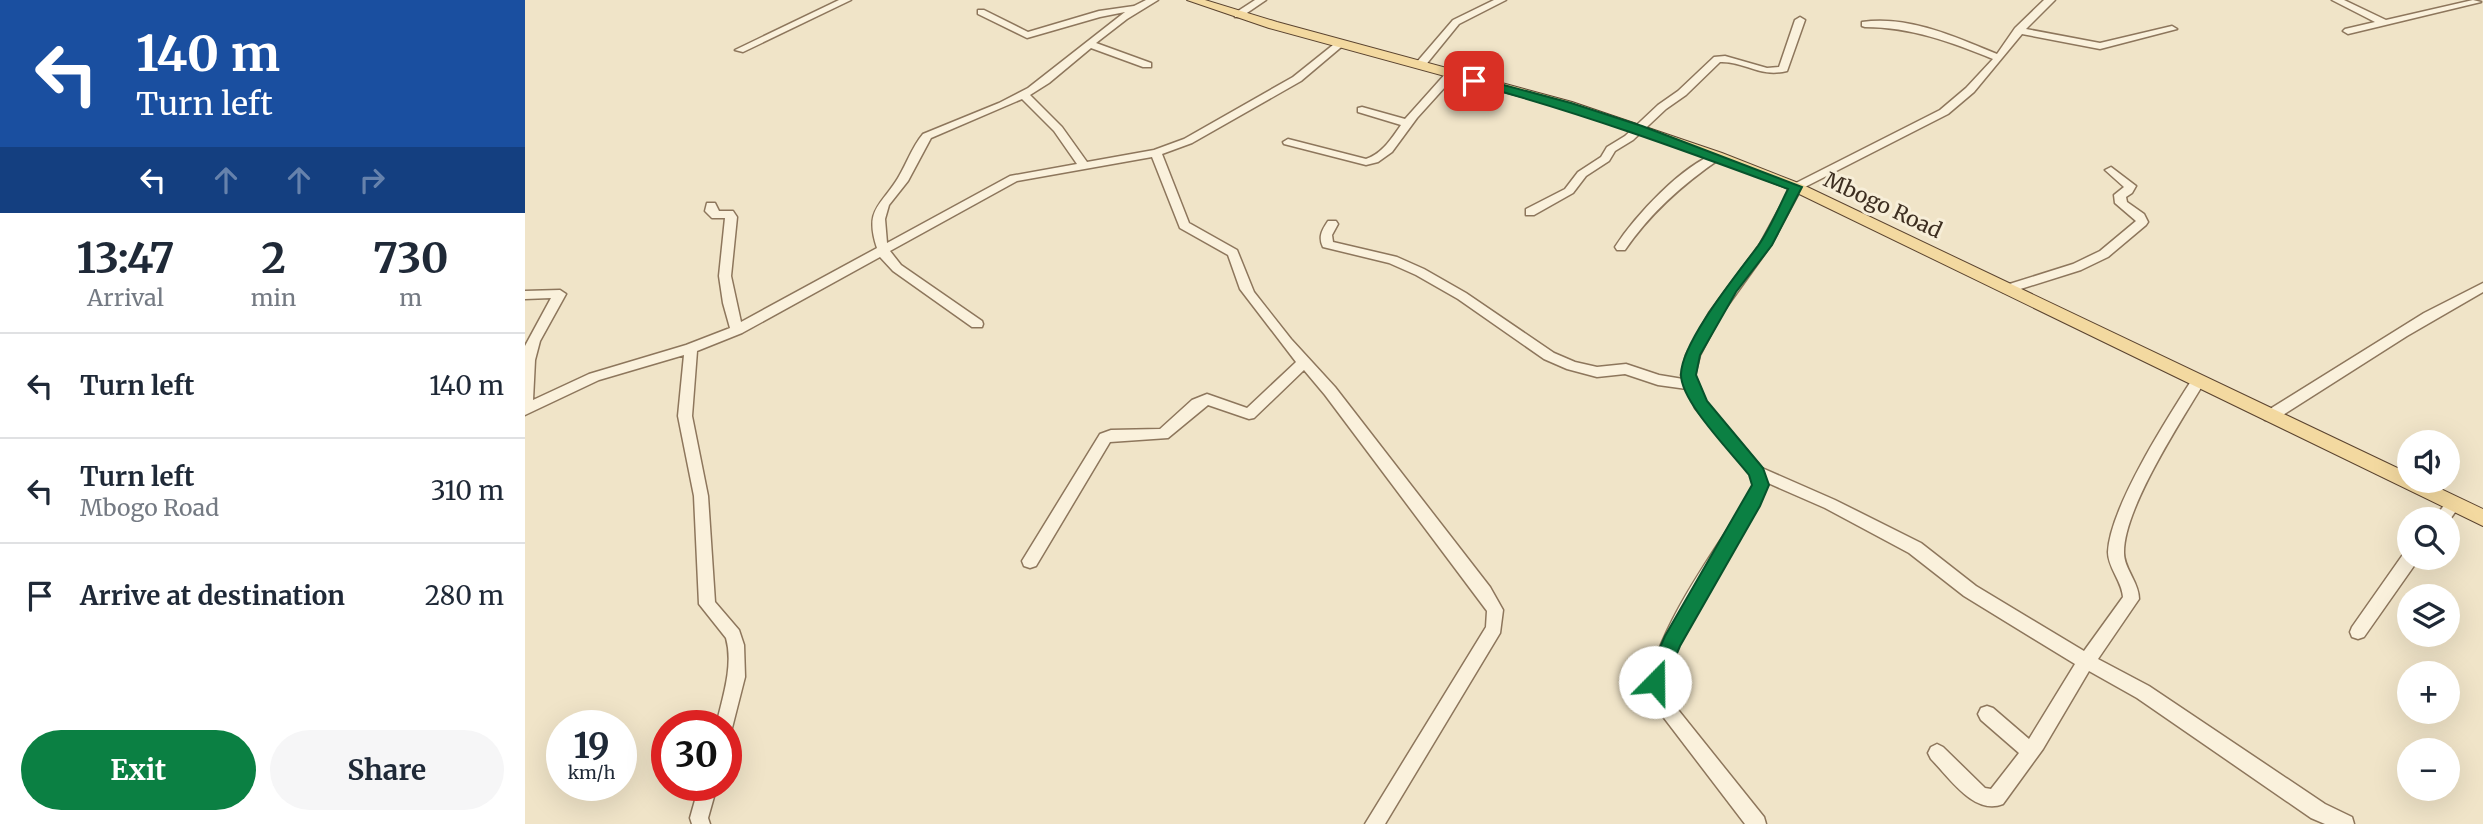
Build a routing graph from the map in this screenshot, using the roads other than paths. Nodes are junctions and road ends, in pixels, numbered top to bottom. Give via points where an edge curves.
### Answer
1 (846, 0) edge
2 (1153, 0) edge
3 (1193, 0) edge
4 (1261, 0) edge
5 (1501, 0) edge
6 (2050, 0) edge
7 (2337, 0) edge
8 (2476, 2) dead end
9 (1138, 7) junction
10 (981, 12) dead end
11 (1238, 15) junction
12 (1800, 20) dead end
13 (2383, 22) junction
14 (1865, 24) dead end
15 (2172, 29) dead end
16 (2018, 30) junction
17 (2348, 31) dead end
18 (1341, 43) junction
19 (1091, 45) junction
20 (740, 50) dead end
21 (1999, 58) junction
22 (1147, 65) dead end
23 (1420, 65) junction
24 (1451, 74) junction
25 (1024, 95) junction
26 (1362, 110) dead end
27 (1407, 123) junction
28 (1638, 129) junction
29 (1288, 142) dead end
30 (1156, 153) junction
31 (1717, 156) junction
32 (1083, 164) junction
33 (2111, 170) dead end
34 (1796, 187) junction
35 (711, 206) dead end
36 (1530, 212) dead end
37 (1332, 224) dead end
38 (1621, 247) dead end
39 (883, 250) junction
40 (2483, 287) edge
41 (2007, 289) junction
42 (525, 295) edge
43 (977, 324) dead end
44 (737, 330) junction
45 (691, 348) junction
46 (1304, 362) junction
47 (2198, 381) junction
48 (1692, 385) junction
49 (525, 410) edge
50 (2270, 416) junction
51 (1757, 472) junction
52 (2453, 504) junction
53 (2451, 507) edge
54 (2483, 517) edge
55 (1030, 561) dead end
56 (2402, 570) edge
57 (2358, 632) dead end
58 (2087, 660) junction
59 (729, 710) edge
60 (1987, 714) dead end
61 (2031, 752) junction
62 (1937, 753) dead end
63 (704, 801) edge
64 (701, 824) edge
65 (1374, 824) edge
66 (1757, 824) edge
67 (2346, 824) edge

1 - 20 street
2 - 9 street
3 - 11 main road, Mbogo Road
4 - 11 street
5 - 23 street via 1456,22
6 - 16 street
7 - 13 street
8 - 13 street
9 - 10 street via 1027,36
9 - 19 street via 1120,17
11 - 18 main road, Mbogo Road
12 - 28 street via 1783,69 1773,72 1717,59
13 - 17 street
14 - 21 street via 1932,33
15 - 16 street via 2100,46
16 - 21 street
18 - 23 main road, Mbogo Road
18 - 30 street via 1297,79 1256,104
19 - 22 street
19 - 25 street
21 - 34 street via 1944,112
23 - 24 main road, Mbogo Road
24 - 27 street
24 - 28 main road, Mbogo Road
25 - 32 street via 1058,129
25 - 39 street via 924,139 879,214
26 - 27 street
27 - 29 street via 1396,141 1369,162
28 - 31 main road, Mbogo Road
28 - 36 street via 1582,174 1563,196
30 - 32 street
30 - 46 street via 1184,225 1233,253 1244,286
31 - 34 main road, Mbogo Road
31 - 38 street via 1647,209
32 - 39 street via 1014,178
33 - 41 street via 2128,183 2128,191 2119,199 2142,222 2103,254 2077,267
34 - 41 main road, Mbogo Road
34 - 48 street via 1765,245 1730,290 1693,355 1688,375
35 - 44 street via 716,215 731,217 725,276
37 - 48 street via 1327,244 1383,257 1420,272 1549,356 1587,371 1626,369
39 - 43 street via 897,268
39 - 44 street
40 - 50 street via 2443,306
41 - 47 main road, Mbogo Road
42 - 49 street via 560,294 533,341
44 - 45 street
45 - 49 street via 594,377
45 - 59 street via 685,416 701,496 707,604 736,645 736,677
46 - 55 street via 1249,414 1207,399 1163,434 1105,438
46 - 65 street via 1495,610 1494,628
47 - 50 main road, Mbogo Road
47 - 58 street via 2147,470 2117,541 2116,556 2131,599
48 - 51 street via 1700,404
50 - 52 main road, Mbogo Road
51 - 58 street via 1915,548 1970,591
51 - 66 street via 1761,485 1754,501 1672,642 1659,668 1654,693
52 - 53 street
52 - 54 main road, Mbogo Road
56 - 57 street
58 - 61 street
58 - 67 street via 2143,691 2288,791
60 - 61 street
61 - 62 street via 2001,793 1985,799
63 - 64 street

